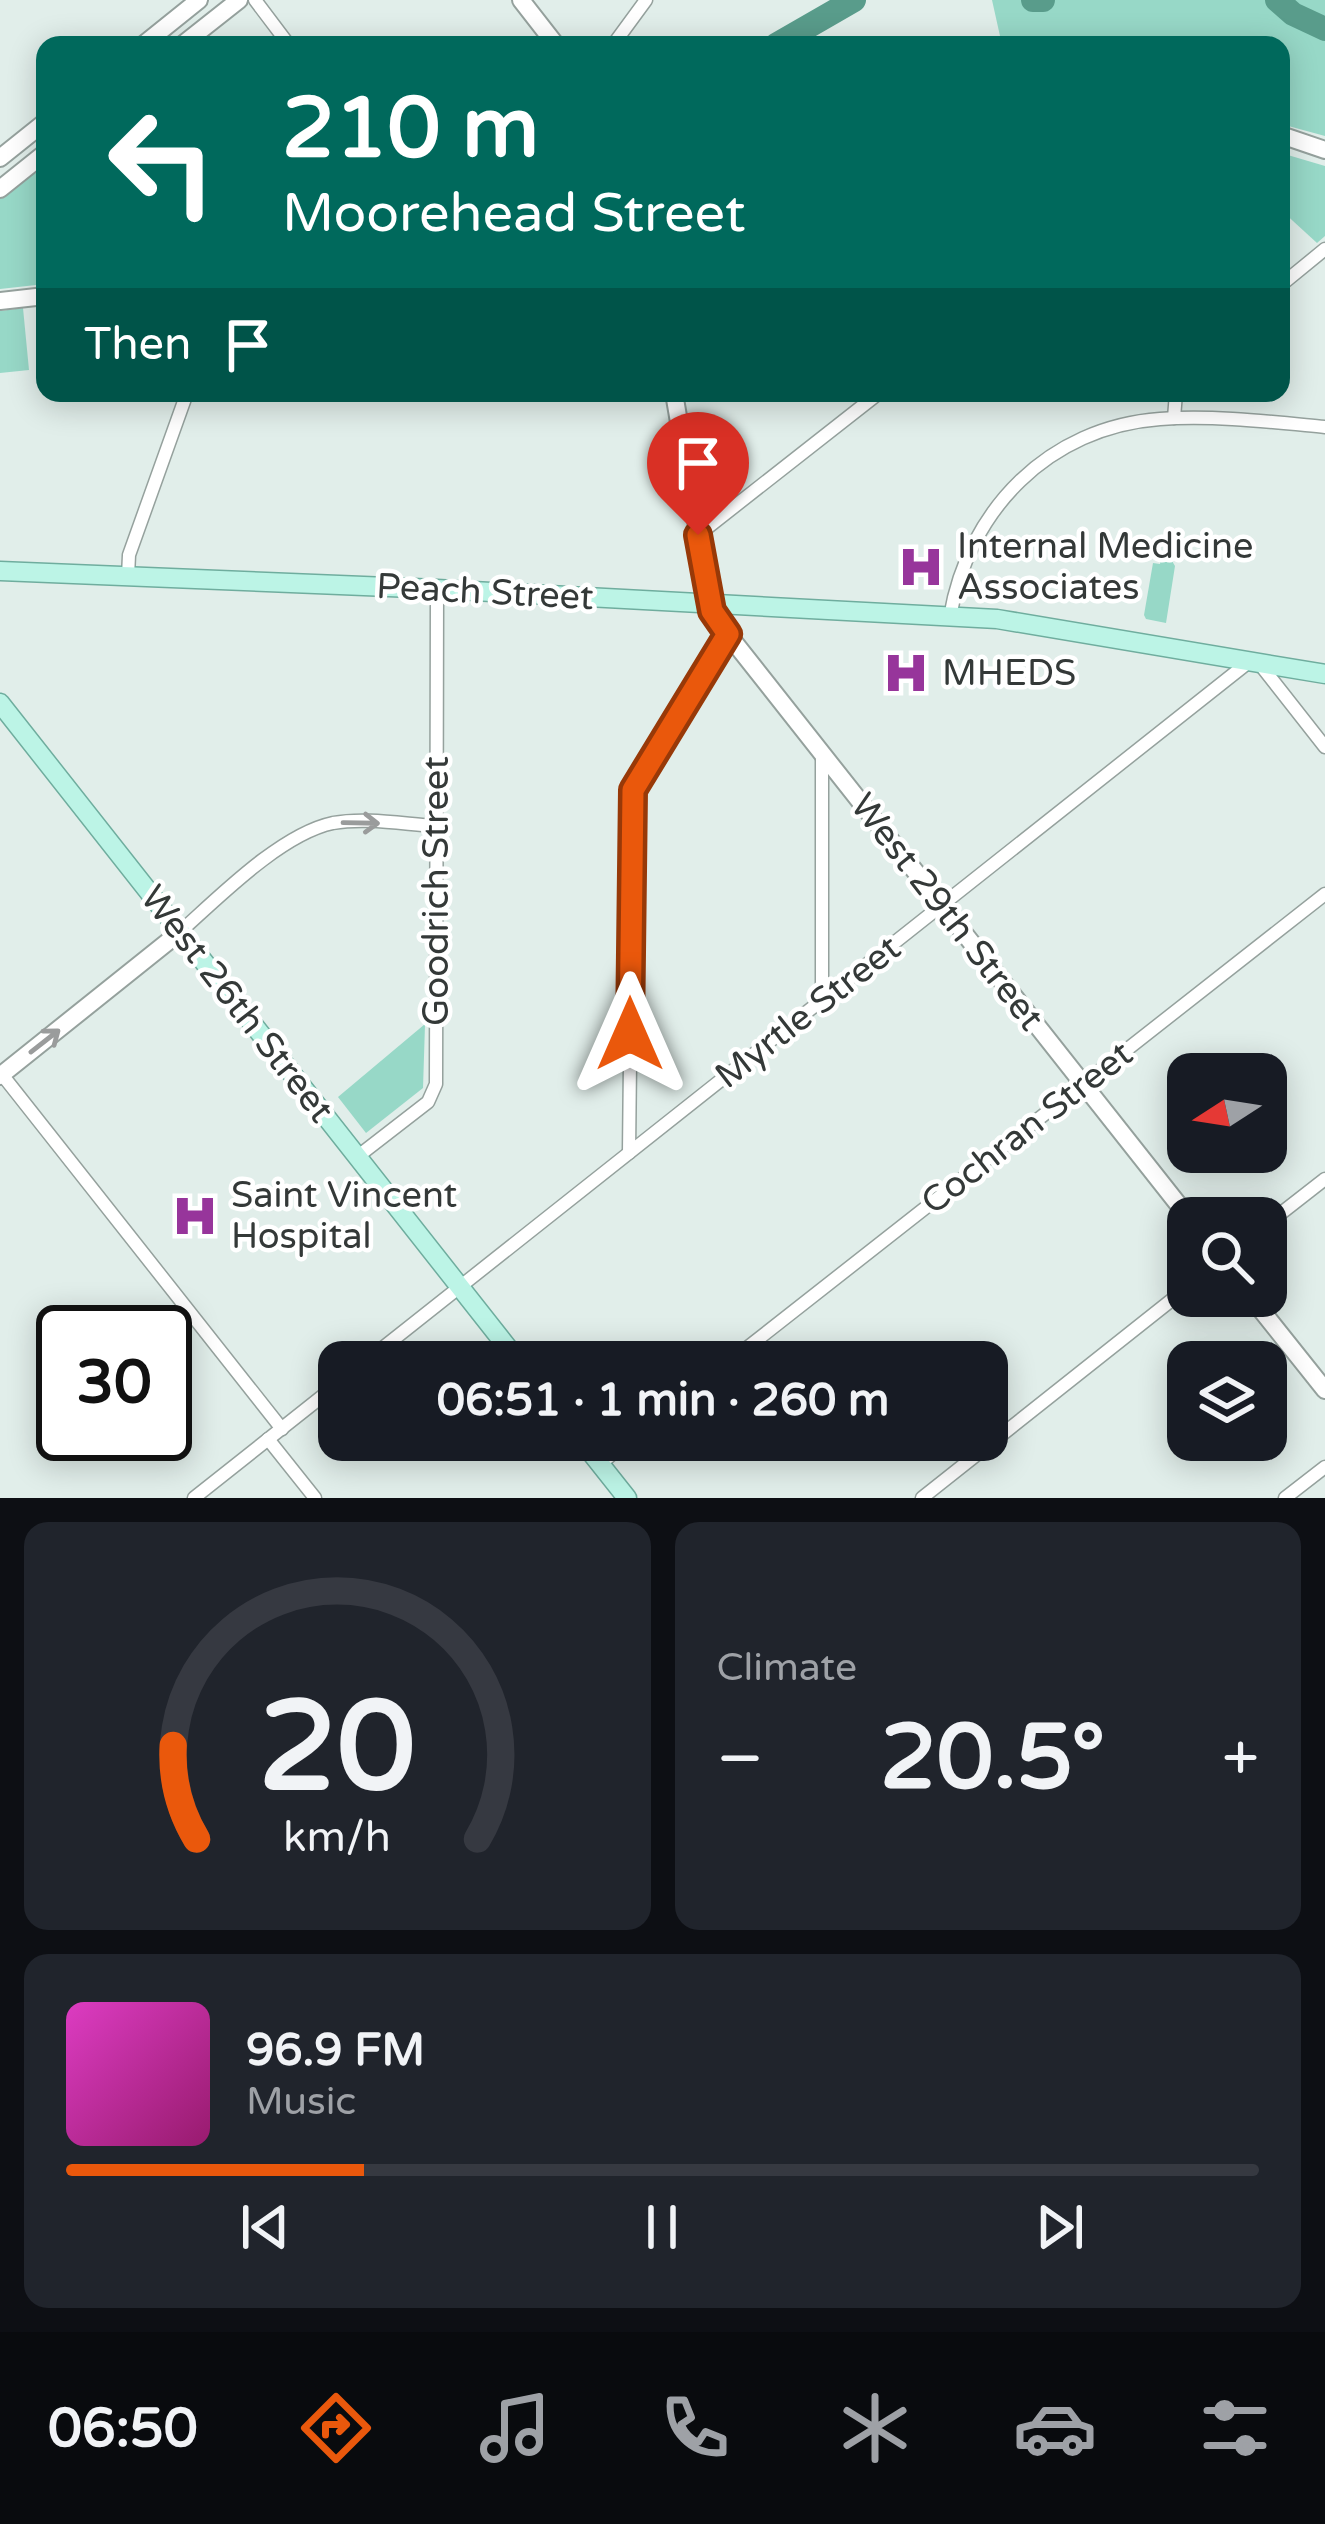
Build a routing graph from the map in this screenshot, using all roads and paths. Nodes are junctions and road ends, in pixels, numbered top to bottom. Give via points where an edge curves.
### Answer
1 (200, 0) edge
2 (239, 0) edge
3 (255, 0) edge
4 (520, 0) edge
5 (646, 0) edge
6 (154, 36) edge
7 (193, 36) edge
8 (283, 36) edge
9 (549, 36) edge
10 (620, 36) edge
11 (36, 129) edge
12 (1290, 138) edge
13 (1325, 150) edge
14 (0, 158) edge
15 (36, 160) edge
16 (0, 189) edge
17 (1325, 249) edge
18 (1290, 278) edge
19 (36, 297) edge
20 (0, 301) edge
21 (185, 402) edge
22 (676, 402) edge
23 (868, 402) edge
24 (1175, 402) edge
25 (1174, 418) junction
26 (1325, 427) edge
27 (698, 535) junction
28 (0, 572) edge
29 (128, 577) junction
30 (437, 589) junction
31 (710, 603) junction
32 (950, 616) junction
33 (728, 634) junction
34 (1254, 662) junction
35 (1325, 674) edge
36 (0, 703) edge
37 (1325, 747) edge
38 (822, 753) junction
39 (436, 826) junction
40 (1325, 894) edge
41 (942, 905) junction
42 (180, 932) junction
43 (822, 1000) junction
44 (1, 1075) edge
45 (1083, 1084) junction
46 (629, 1154) junction
47 (357, 1156) junction
48 (1325, 1179) edge
49 (1172, 1197) edge
50 (1287, 1209) edge
51 (460, 1287) junction
52 (1167, 1304) edge
53 (1267, 1317) edge
54 (392, 1341) edge
55 (503, 1341) edge
56 (756, 1341) edge
57 (1325, 1390) edge
58 (318, 1400) edge
59 (282, 1429) junction
60 (268, 1439) junction
61 (597, 1461) edge
62 (603, 1461) edge
63 (599, 1464) junction
64 (1325, 1467) edge
65 (194, 1498) edge
66 (315, 1498) edge
67 (627, 1498) edge
68 (922, 1498) edge
69 (1285, 1498) edge

1 - 6 street
2 - 7 street
3 - 8 street
4 - 9 street
5 - 10 street
11 - 14 street
12 - 13 street
15 - 16 street
17 - 18 street
19 - 20 street
21 - 29 street
22 - 27 street
23 - 27 street
24 - 25 street
25 - 26 street
25 - 32 street via 1102,430 1030,470 976,534
27 - 31 street
28 - 29 main road, Peach Street
29 - 30 main road, Peach Street
30 - 31 main road, Peach Street
30 - 39 street, Goodrich Street
31 - 32 main road, Peach Street
31 - 33 street, West 29th Street
32 - 34 main road, Peach Street
33 - 38 street, West 29th Street
33 - 46 street via 633,790
34 - 35 main road, Peach Street
34 - 37 street
34 - 41 street, Myrtle Street
36 - 42 main road, West 26th Street
38 - 41 street, West 29th Street
38 - 43 street
42 -> 39 street via 301,834 341,822
39 - 47 street, Goodrich Street via 435,1090
40 - 45 street, Cochran Street
41 - 43 street, Myrtle Street
41 - 45 street, West 29th Street
44 -> 42 street
42 - 47 main road, West 26th Street
43 - 46 street, Myrtle Street
44 - 59 street
45 - 49 street, West 29th Street
45 - 56 street, Cochran Street
46 - 51 street, Myrtle Street
47 - 51 main road, West 26th Street
48 - 50 street
51 - 54 street, Myrtle Street
51 - 55 main road, West 26th Street
52 - 68 street
53 - 57 street
58 - 59 street
59 - 60 street
60 - 65 street
60 - 66 street
61 - 63 main road
62 - 63 street
63 - 67 main road
64 - 69 street

